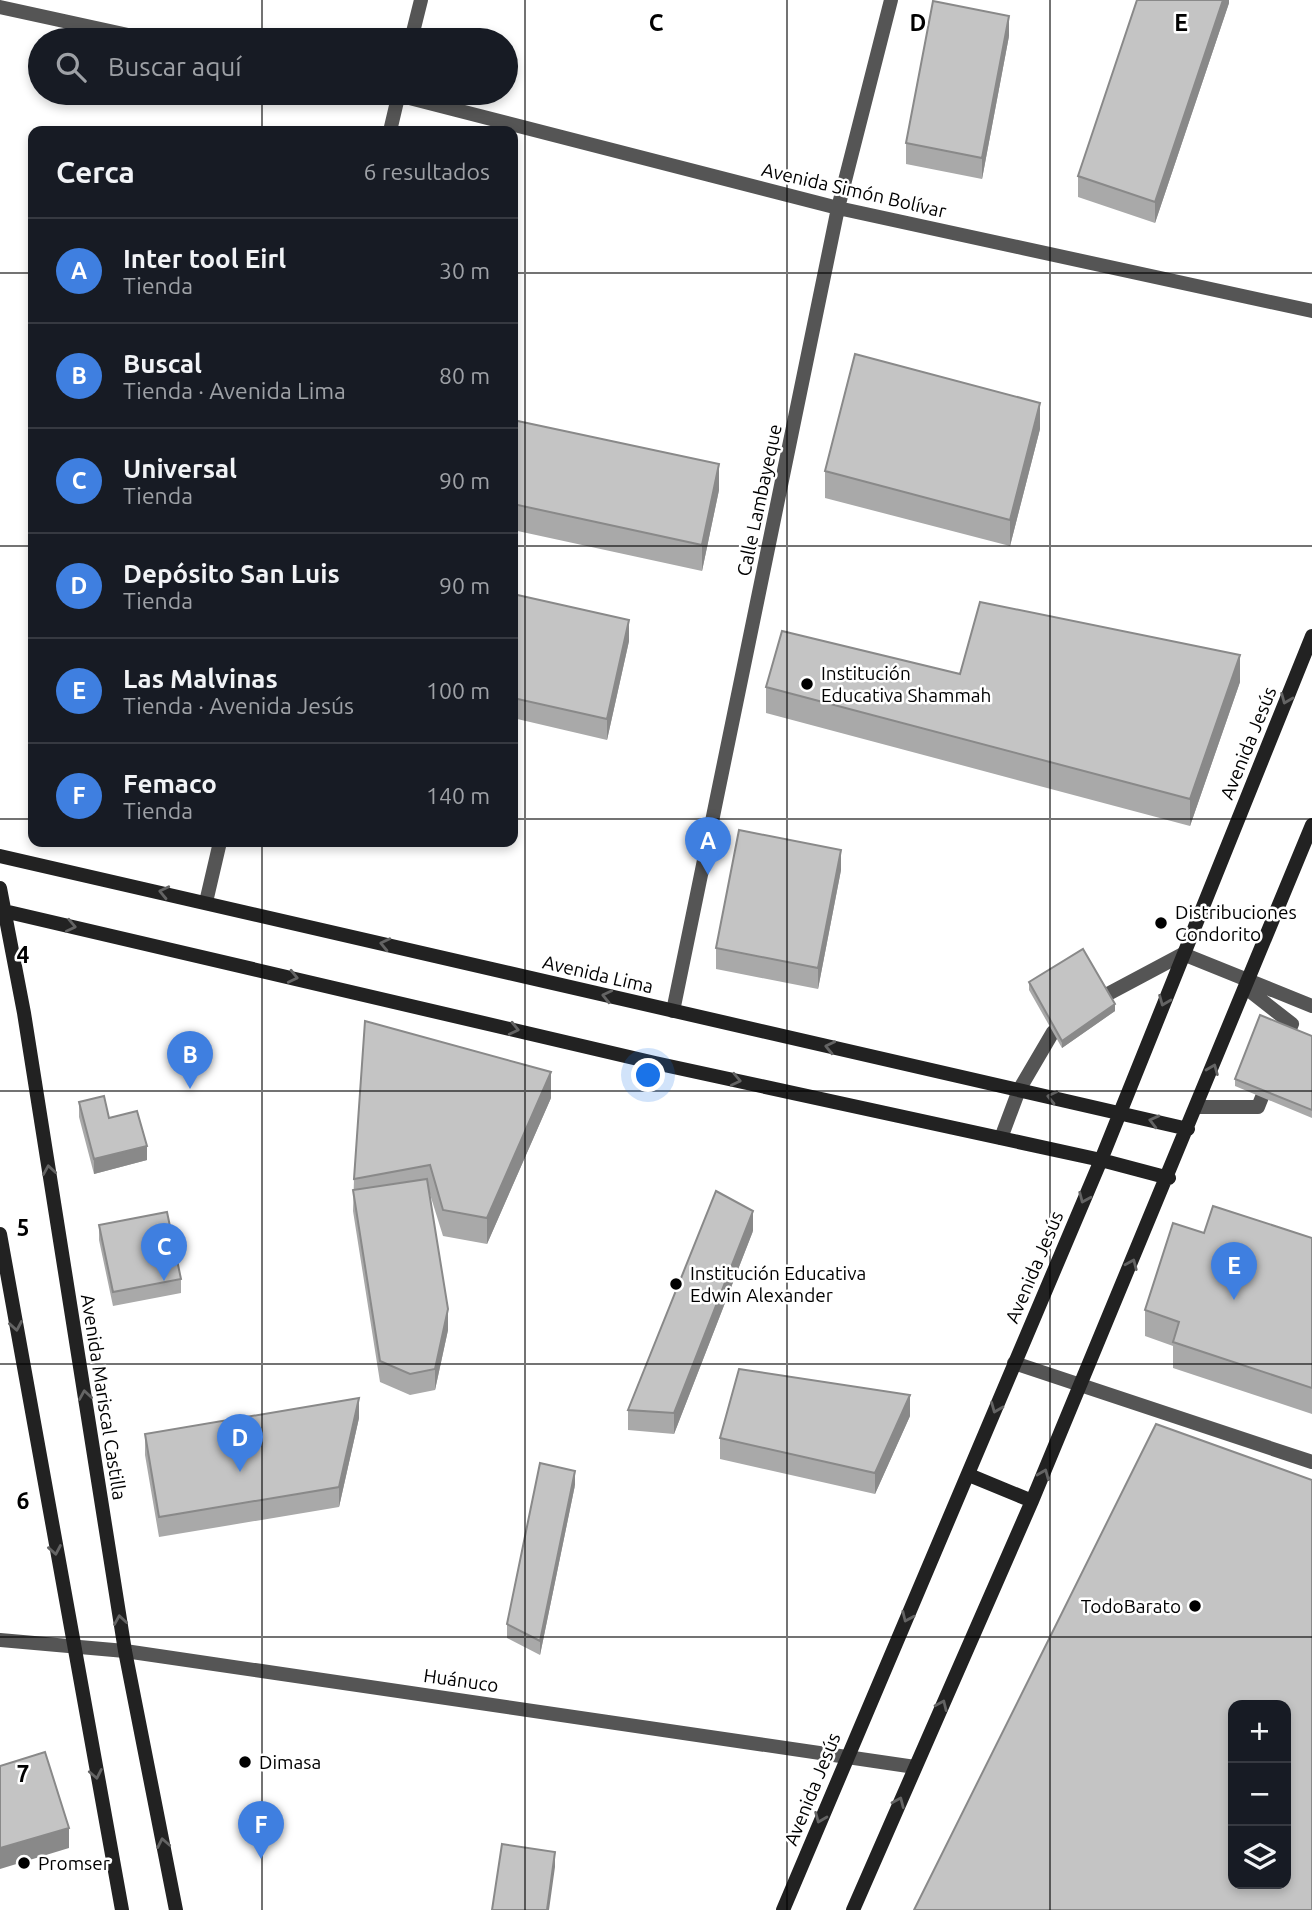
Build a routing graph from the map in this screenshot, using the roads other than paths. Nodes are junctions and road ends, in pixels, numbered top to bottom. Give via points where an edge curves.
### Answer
1 (421, 0) edge
2 (891, 0) edge
3 (0, 7) edge
4 (96, 28) edge
5 (414, 28) edge
6 (394, 105) edge
7 (442, 105) edge
8 (391, 126) edge
9 (838, 208) junction
10 (1312, 311) edge
11 (1312, 636) edge
12 (1312, 825) edge
13 (219, 847) edge
14 (0, 856) edge
15 (0, 888) edge
16 (206, 902) junction
17 (2, 911) edge
18 (1183, 954) junction
19 (1247, 984) junction
20 (1106, 995) edge
21 (1306, 1004) edge
22 (673, 1011) junction
23 (1053, 1032) edge
24 (1019, 1090) junction
25 (1262, 1097) edge
26 (1197, 1107) junction
27 (1119, 1112) junction
28 (1188, 1129) junction
29 (1002, 1138) junction
30 (1101, 1160) junction
31 (1169, 1178) junction
32 (0, 1234) edge
33 (1014, 1363) junction
34 (1080, 1385) junction
35 (1312, 1462) edge
36 (969, 1475) junction
37 (1032, 1501) junction
38 (0, 1640) edge
39 (73, 1649) junction
40 (125, 1651) junction
41 (846, 1755) junction
42 (915, 1767) junction
43 (122, 1910) edge
44 (176, 1910) edge
45 (783, 1910) edge
46 (853, 1910) edge

1 - 5 street
2 - 9 street, Calle Lambayeque
3 - 4 street
6 - 8 street
7 - 9 street, Avenida Simón Bolívar
9 - 10 street, Avenida Simón Bolívar
9 - 22 street, Calle Lambayeque
11 -> 18 main road, Avenida Jesús
12 - 19 main road
13 - 16 street
16 -> 14 main road, Avenida Lima
15 - 17 main road, Avenida Mariscal Castilla
22 -> 16 main road, Avenida Lima
17 -> 29 main road via 654,1063
40 -> 17 main road, Avenida Mariscal Castilla via 24,1013
18 - 19 street
18 - 20 street
18 -> 27 main road, Avenida Jesús
19 - 21 street
19 - 21 street via 1290,1029
26 -> 19 main road
24 -> 22 main road, Avenida Lima
23 - 24 street
27 -> 24 main road, Avenida Lima
24 - 29 street
25 - 26 street via 1258,1107
26 - 28 main road
28 -> 27 main road, Avenida Lima
27 - 30 main road, Avenida Jesús
28 - 31 main road
29 - 30 main road
30 - 31 main road
30 -> 33 main road, Avenida Jesús
34 -> 31 main road
32 -> 39 main road
33 - 34 street
33 -> 36 main road, Avenida Jesús
34 - 35 street
37 -> 34 main road
36 - 37 main road
36 -> 41 main road, Avenida Jesús
42 -> 37 main road
38 - 39 street, Huánuco
39 - 40 street, Huánuco
39 -> 43 main road
40 - 41 street, Huánuco
44 -> 40 main road, Avenida Mariscal Castilla
41 - 42 street, Huánuco
41 -> 45 main road, Avenida Jesús
46 -> 42 main road

